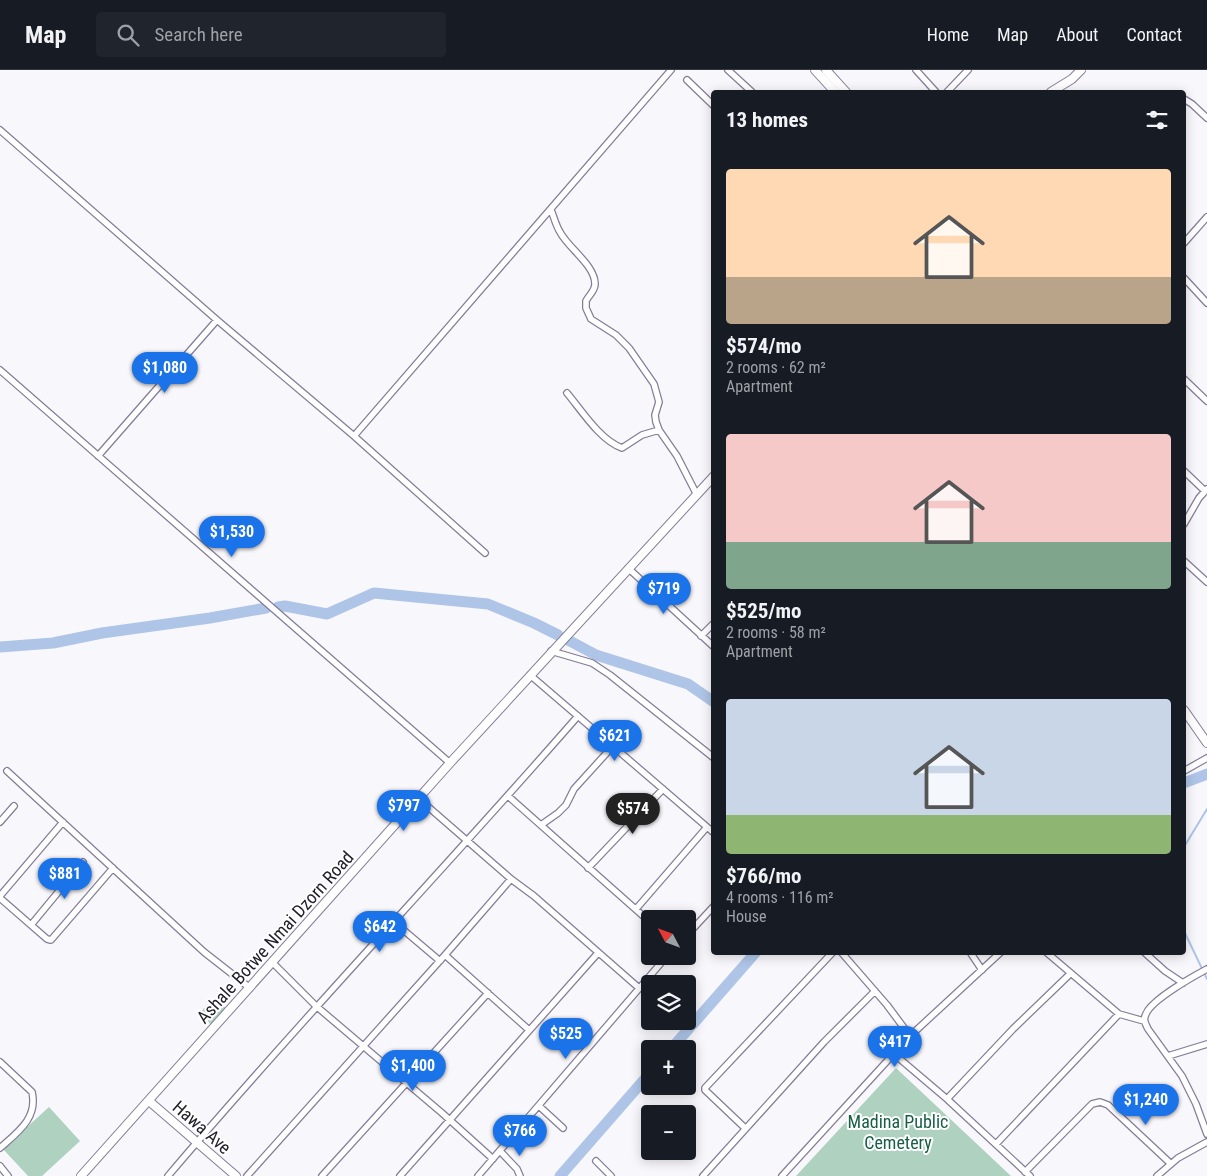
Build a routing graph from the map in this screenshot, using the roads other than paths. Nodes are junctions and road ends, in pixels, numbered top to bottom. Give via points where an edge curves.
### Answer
1 (671, 70) edge
2 (728, 70) edge
3 (815, 70) edge
4 (826, 70) edge
5 (916, 70) edge
6 (968, 70) edge
7 (1081, 70) edge
8 (1072, 79) junction
9 (687, 80) dead end
10 (748, 90) edge
11 (833, 90) edge
12 (844, 90) edge
13 (934, 90) edge
14 (949, 90) edge
15 (1054, 90) edge
16 (1063, 90) edge
17 (1186, 101) edge
18 (711, 103) edge
19 (1207, 118) edge
20 (0, 130) edge
21 (551, 210) junction
22 (1207, 217) edge
23 (1186, 240) edge
24 (1186, 280) edge
25 (1207, 303) edge
26 (217, 320) junction
27 (0, 370) edge
28 (1186, 381) edge
29 (568, 393) dead end
30 (1207, 402) edge
31 (659, 430) junction
32 (354, 436) junction
33 (98, 456) junction
34 (1186, 473) edge
35 (711, 479) edge
36 (1206, 490) edge
37 (697, 495) junction
38 (1186, 521) edge
39 (485, 553) dead end
40 (1186, 563) edge
41 (628, 568) junction
42 (1207, 582) edge
43 (711, 626) edge
44 (701, 636) junction
45 (711, 644) edge
46 (551, 651) junction
47 (530, 674) junction
48 (1186, 713) edge
49 (578, 716) junction
50 (1207, 743) edge
51 (613, 746) junction
52 (711, 756) edge
53 (1207, 758) edge
54 (450, 763) junction
55 (1186, 770) edge
56 (7, 772) dead end
57 (662, 789) junction
58 (508, 796) junction
59 (418, 798) junction
60 (14, 806) dead end
61 (0, 822) edge
62 (63, 822) junction
63 (541, 826) junction
64 (707, 827) junction
65 (711, 830) edge
66 (467, 841) junction
67 (83, 862) dead end
68 (113, 868) junction
69 (588, 868) junction
70 (511, 879) junction
71 (0, 897) edge
72 (636, 909) junction
73 (711, 909) edge
74 (641, 914) edge
75 (394, 922) junction
76 (31, 925) junction
77 (696, 925) edge
78 (598, 953) junction
79 (445, 955) junction
80 (830, 955) edge
81 (844, 955) edge
82 (972, 955) edge
83 (998, 955) edge
84 (1049, 955) edge
85 (1147, 955) edge
86 (440, 961) junction
87 (272, 962) junction
88 (659, 965) edge
89 (1207, 969) edge
90 (982, 970) junction
91 (1070, 974) junction
92 (1183, 983) junction
93 (250, 988) junction
94 (639, 988) junction
95 (874, 991) junction
96 (488, 993) junction
97 (316, 1006) junction
98 (1119, 1014) junction
99 (1144, 1021) junction
100 (529, 1030) junction
101 (910, 1036) junction
102 (1207, 1044) edge
103 (363, 1048) junction
104 (894, 1054) junction
105 (1168, 1056) junction
106 (0, 1062) edge
107 (406, 1084) junction
108 (947, 1099) junction
109 (149, 1101) junction
110 (539, 1106) junction
111 (449, 1120) junction
112 (563, 1128) dead end
113 (745, 1128) junction
114 (1207, 1134) edge
115 (197, 1142) junction
116 (1207, 1142) edge
117 (996, 1144) junction
118 (0, 1148) edge
119 (500, 1151) junction
120 (493, 1159) junction
121 (596, 1160) dead end
122 (1170, 1164) junction
123 (0, 1166) edge
124 (1027, 1174) edge
125 (8, 1176) edge
126 (81, 1176) edge
127 (168, 1176) edge
128 (236, 1176) edge
129 (247, 1176) edge
130 (322, 1176) edge
131 (400, 1176) edge
132 (478, 1176) edge
133 (520, 1176) edge
134 (611, 1176) edge
135 (702, 1176) edge
136 (782, 1176) edge
137 (1157, 1176) edge

1 - 21 street
2 - 10 street
3 - 11 main road
4 - 12 main road
5 - 13 street
6 - 14 street
7 - 8 main road
8 - 15 main road
8 - 16 main road
9 - 18 street
17 - 19 street
20 - 26 street
21 - 31 street via 559,232 593,274 594,290 586,301 591,319 630,348 654,384 659,402 655,415
21 - 32 street
22 - 23 street
24 - 25 street
26 - 32 street
26 - 33 street
27 - 33 street
28 - 30 street
29 - 31 street via 601,434 616,446 622,448 642,435
31 - 37 street
32 - 39 street
33 - 54 street
34 - 36 street
35 - 37 main road, Ashale Botwe Nmai Dzorn Road
36 - 38 street
37 - 41 main road, Ashale Botwe Nmai Dzorn Road
40 - 42 street
41 - 44 street
41 - 46 main road, Ashale Botwe Nmai Dzorn Road
43 - 44 street
44 - 45 street
46 - 47 main road, Ashale Botwe Nmai Dzorn Road
46 - 52 street via 592,663
47 - 49 street
47 - 54 main road, Ashale Botwe Nmai Dzorn Road
48 - 50 main road
49 - 51 street
49 - 58 street
51 - 57 street
51 - 63 street via 574,789 566,805
53 - 55 street
54 - 59 main road, Ashale Botwe Nmai Dzorn Road
56 - 62 street
57 - 64 street
57 - 69 street
58 - 63 street
58 - 66 street
59 - 66 street
59 - 87 main road, Ashale Botwe Nmai Dzorn Road
60 - 61 street
62 - 68 street
62 - 71 street
63 - 69 street
64 - 65 street
64 - 72 street
66 - 70 street
66 - 75 street
67 - 76 street
68 - 76 street via 51,940
68 - 93 street via 204,952
69 - 72 street
70 - 78 street
70 - 79 street
71 - 76 street
72 - 74 street
73 - 77 street
75 - 86 street
75 - 97 street
78 - 94 street
78 - 100 street
79 - 86 street
79 - 96 street
80 - 113 street via 704,1088
81 - 95 street
82 - 90 street
83 - 90 street
84 - 91 street
85 - 92 street
86 - 103 street
87 - 93 main road, Ashale Botwe Nmai Dzorn Road
87 - 97 street
88 - 94 street
89 - 92 street
90 - 101 street
91 - 98 street
91 - 108 street
92 - 99 street via 1149,1008
93 - 109 main road, Ashale Botwe Nmai Dzorn Road
94 - 110 street
95 - 101 street
95 - 113 street
96 - 100 street
96 - 107 street
97 - 103 street
97 - 115 street
98 - 99 street
98 - 117 street
99 - 105 street
100 - 111 street
101 - 104 street
102 - 105 street
103 - 107 street
103 - 129 street
104 - 108 street
104 - 136 street
105 - 114 street via 1190,1091
106 - 118 street via 32,1092 34,1099 28,1122
107 - 111 street
107 - 130 street
108 - 117 street
109 - 115 main road, Hawa Ave
109 - 126 main road, Ashale Botwe Nmai Dzorn Road
110 - 112 street
110 - 119 street
111 - 120 street
111 - 131 street
113 - 135 street
115 - 127 street
115 - 128 main road, Hawa Ave
116 - 122 street
117 - 124 street
119 - 120 street
119 - 133 street
120 - 132 street
121 - 134 street
122 - 124 street via 1108,1104 1100,1102 1092,1104
122 - 137 street
123 - 125 street

